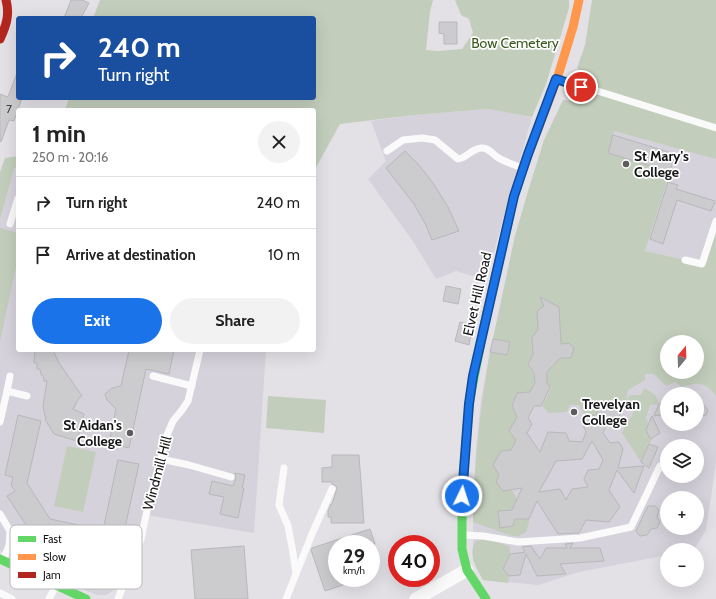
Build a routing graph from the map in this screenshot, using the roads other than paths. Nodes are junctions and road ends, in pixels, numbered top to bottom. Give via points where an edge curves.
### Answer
1 (6, 0) edge
2 (578, 0) edge
3 (0, 39) edge
4 (556, 79) junction
5 (716, 128) edge
6 (387, 151) dead end
7 (523, 168) junction
8 (16, 204) edge
9 (716, 221) edge
10 (10, 224) dead end
11 (685, 260) dead end
12 (200, 352) edge
13 (10, 376) dead end
14 (153, 376) dead end
15 (192, 386) junction
16 (7, 392) junction
17 (26, 396) dead end
18 (0, 422) edge
19 (161, 459) junction
20 (660, 466) edge
21 (284, 468) dead end
22 (230, 477) dead end
23 (332, 489) dead end
24 (0, 514) edge
25 (462, 535) junction
26 (142, 539) edge
27 (1, 560) edge
28 (467, 570) junction
29 (296, 574) junction
30 (54, 589) edge
31 (63, 589) edge
32 (122, 589) edge
33 (0, 593) edge
34 (12, 599) edge
35 (49, 599) edge
36 (86, 599) edge
37 (118, 599) edge
38 (286, 599) edge
39 (416, 599) edge
40 (486, 599) edge

1 - 3 street via 9,14
2 - 4 street, Elvet Hill Road via 573,27
4 - 5 lane
4 - 7 street, Elvet Hill Road
6 - 7 lane via 403,140 422,138 435,140 458,159 475,149 482,148
7 - 25 street, Elvet Hill Road via 513,201 473,376 465,449
8 - 10 lane
9 - 11 lane via 702,264
12 - 15 lane, Windmill Hill
13 - 16 lane
14 - 15 lane
15 - 19 lane, Windmill Hill via 188,401 173,421 167,435
16 - 17 lane
16 - 18 lane
19 - 22 lane
19 - 26 lane, Windmill Hill
20 - 25 lane via 631,527 580,538 518,542
21 - 29 lane via 280,505 288,526
23 - 29 lane
24 - 27 lane via 10,531 9,546
25 - 28 street, Elvet Hill Road
28 - 39 street
28 - 40 street, Elvet Hill Road
29 - 38 lane
30 - 35 lane
31 - 36 street
32 - 37 lane, Windmill Hill
33 - 34 lane

